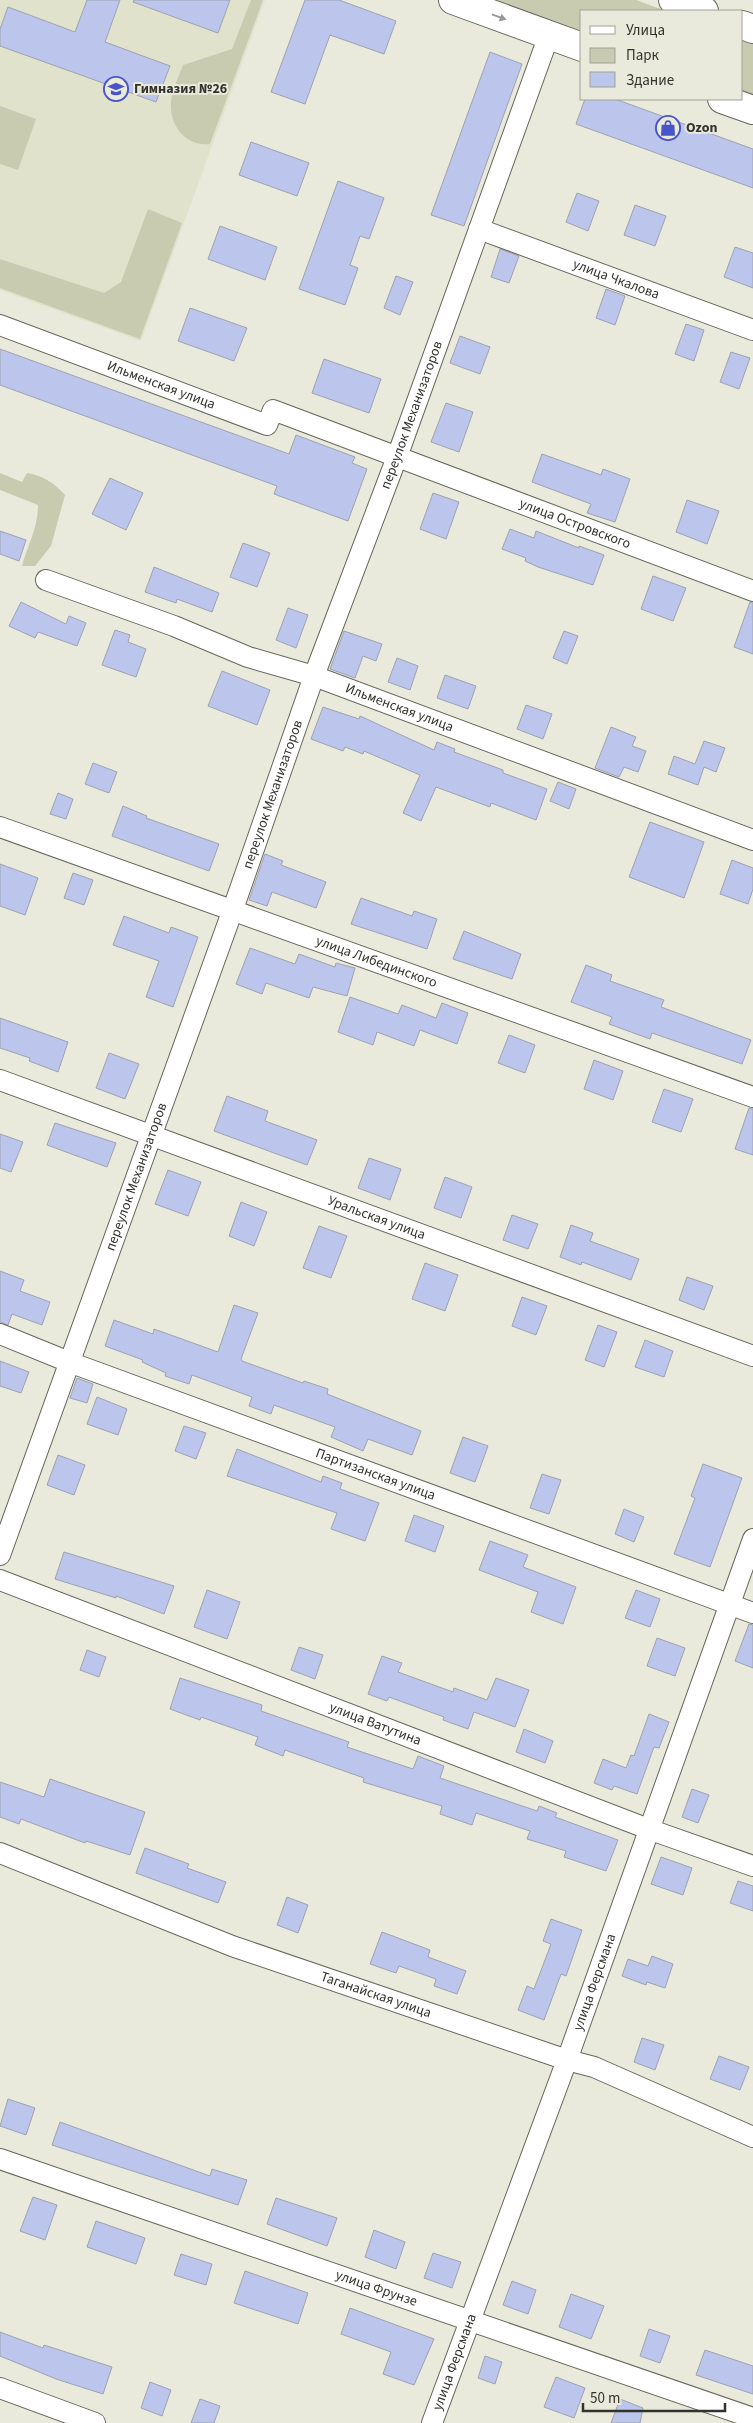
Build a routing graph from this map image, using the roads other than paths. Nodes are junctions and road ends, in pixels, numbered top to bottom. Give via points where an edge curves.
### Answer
1 (453, 0) edge
2 (673, 0) edge
3 (701, 10) edge
4 (549, 35) junction
5 (580, 46) edge
6 (725, 100) edge
7 (753, 110) edge
8 (479, 229) junction
9 (0, 325) edge
10 (753, 330) edge
11 (397, 457) junction
12 (46, 580) dead end
13 (753, 591) edge
14 (314, 676) junction
15 (0, 827) edge
16 (753, 840) edge
17 (232, 912) junction
18 (0, 1080) edge
19 (753, 1097) edge
20 (150, 1136) junction
21 (0, 1334) edge
22 (753, 1356) edge
23 (69, 1362) junction
24 (753, 1539) edge
25 (0, 1555) edge
26 (0, 1580) edge
27 (730, 1604) junction
28 (753, 1613) edge
29 (651, 1830) junction
30 (0, 1853) edge
31 (753, 1866) edge
32 (567, 2060) junction
33 (753, 2137) edge
34 (0, 2159) edge
35 (469, 2320) junction
36 (0, 2388) edge
37 (753, 2418) edge
38 (96, 2423) edge
39 (432, 2423) edge

1 -> 4 main road
2 - 3 main road
4 - 5 main road
4 - 8 street, переулок Механизаторов
6 - 7 main road
8 - 10 street, улица Чкалова
8 - 11 street, переулок Механизаторов
9 - 11 street, Ильменская улица via 267,425 273,410
11 - 13 street, улица Островского
11 - 14 street, переулок Механизаторов
12 - 14 street, Ильменская улица via 174,626 248,657
14 - 16 street, Ильменская улица
14 - 17 street, переулок Механизаторов
15 - 17 street, улица Либединского
17 - 19 street, улица Либединского
17 - 20 street, переулок Механизаторов
18 - 20 street, Уральская улица
20 - 22 street, Уральская улица
20 - 23 street, переулок Механизаторов
21 - 23 street, Партизанская улица
23 - 25 street, переулок Механизаторов
23 - 27 street, Партизанская улица
24 - 27 street, улица Ферсмана
26 - 29 street, улица Ватутина
27 - 28 street, Партизанская улица
27 - 29 street, улица Ферсмана
29 - 31 street, улица Ватутина
29 - 32 street, улица Ферсмана
30 - 32 street, Таганайская улица via 232,1946
32 - 33 street, Таганайская улица via 594,2067
32 - 35 street, улица Ферсмана
34 - 35 street, улица Фрунзе
35 - 37 street, улица Фрунзе
35 - 39 street, улица Ферсмана
36 - 38 street

